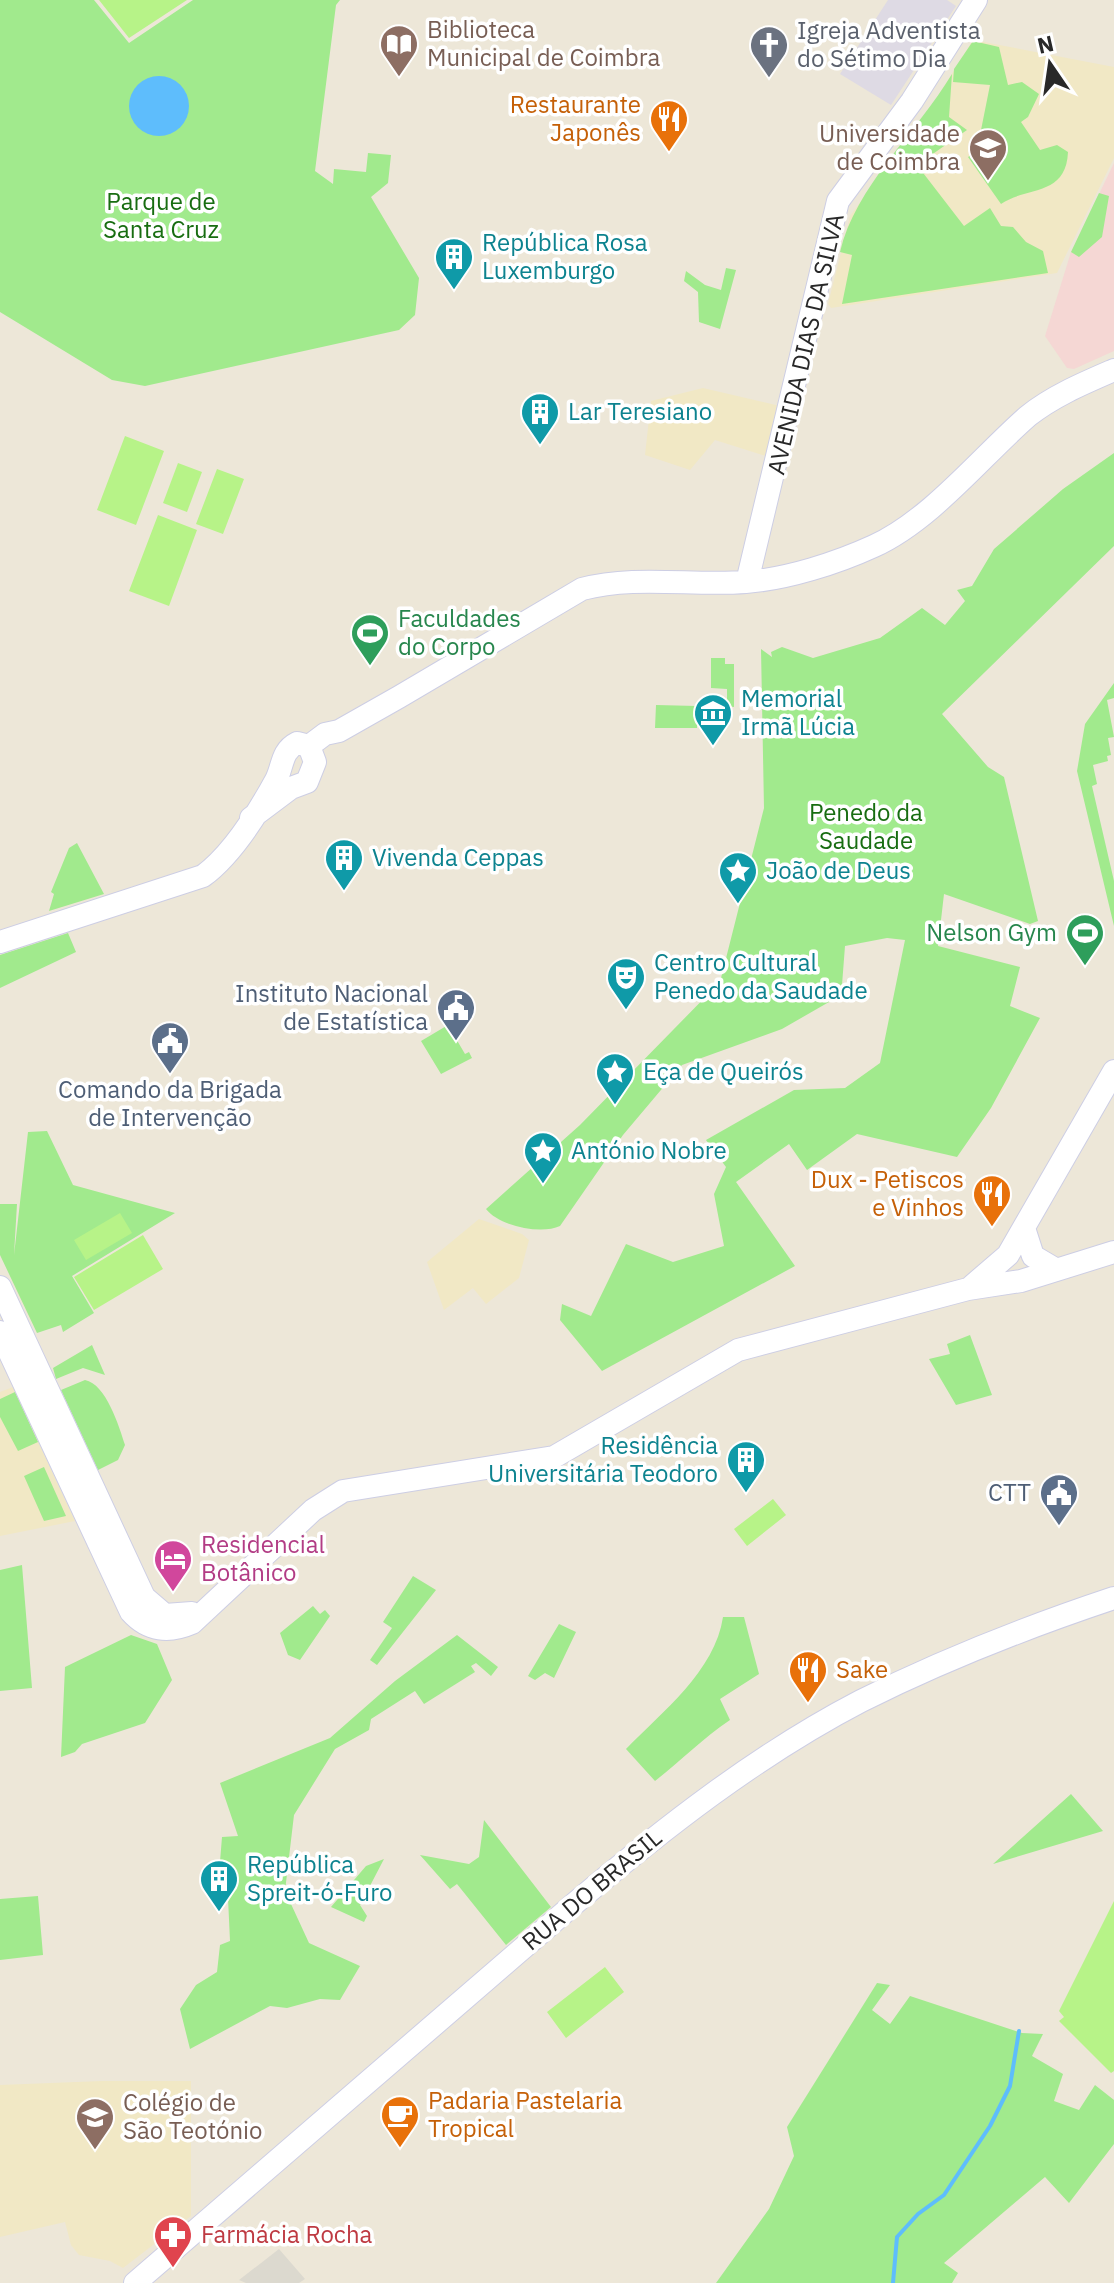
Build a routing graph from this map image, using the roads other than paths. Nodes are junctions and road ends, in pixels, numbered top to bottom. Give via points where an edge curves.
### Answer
1 (976, 0) edge
2 (1114, 370) edge
3 (747, 582) junction
4 (0, 942) edge
5 (1114, 1071) edge
6 (1024, 1228) junction
7 (1114, 1252) edge
8 (1055, 1269) junction
9 (1010, 1271) junction
10 (0, 1287) edge
11 (0, 1332) edge
12 (28, 1369) junction
13 (1114, 1598) edge
14 (135, 2283) edge

1 - 3 main road, AVENIDA DIAS DA SILVA via 912,101 838,201
2 - 3 main road via 1031,414 909,524 876,545
3 - 4 main road via 609,582 582,589 339,731 325,734 312,751 297,743 287,750 285,782 203,876
5 - 6 main road
6 - 8 main road via 1033,1256
6 - 9 main road
7 - 8 main road
8 - 9 main road
9 - 12 main road via 968,1289 738,1350 554,1457 343,1491 313,1510 224,1597 175,1616 153,1608 97,1519
10 - 12 main road
11 - 12 main road
13 - 14 main road, RUA DO BRASIL via 1031,1626 912,1677 838,1714 737,1777 635,1852

